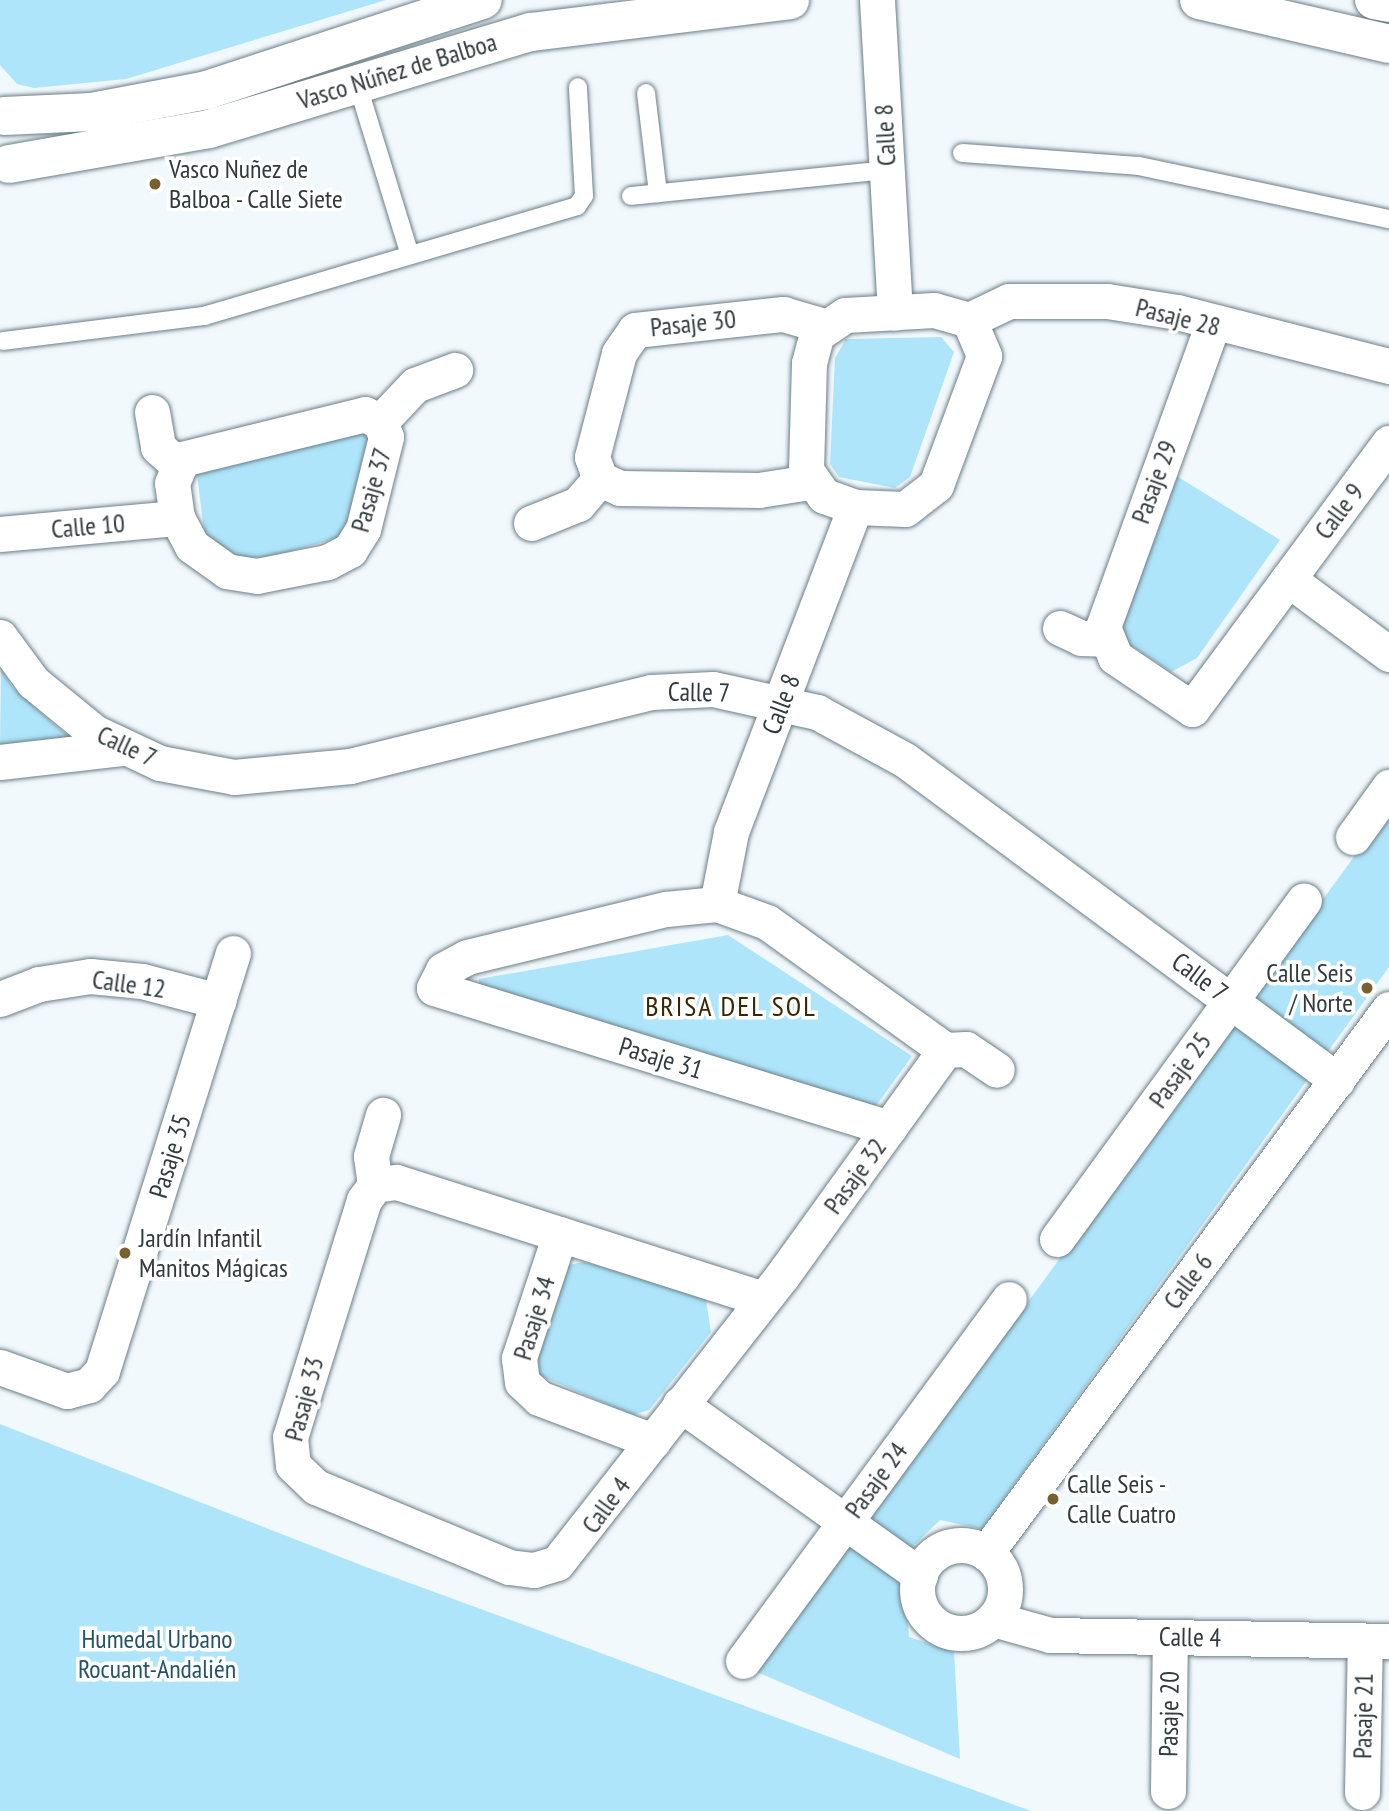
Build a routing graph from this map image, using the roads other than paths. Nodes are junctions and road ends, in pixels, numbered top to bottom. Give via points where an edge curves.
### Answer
1 (483, 0) edge
2 (790, 0) edge
3 (877, 0) edge
4 (1199, 0) edge
5 (1374, 0) edge
6 (1389, 3) edge
7 (1389, 44) edge
8 (357, 83) junction
9 (578, 87) dead end
10 (646, 93) dead end
11 (2, 112) edge
12 (962, 153) dead end
13 (887, 170) junction
14 (4, 175) edge
15 (658, 193) junction
16 (631, 196) dead end
17 (1389, 219) edge
18 (411, 255) junction
19 (895, 312) junction
20 (969, 320) junction
21 (824, 326) junction
22 (1212, 326) junction
23 (3, 341) dead end
24 (1389, 366) edge
25 (455, 370) dead end
26 (152, 412) dead end
27 (380, 422) junction
28 (1389, 443) edge
29 (177, 464) junction
30 (600, 478) junction
31 (810, 482) junction
32 (855, 507) junction
33 (177, 519) junction
34 (531, 523) dead end
35 (0, 534) edge
36 (1288, 579) junction
37 (1060, 628) dead end
38 (0, 637) edge
39 (1104, 639) junction
40 (1389, 654) edge
41 (782, 701) junction
42 (123, 748) junction
43 (0, 762) edge
44 (1389, 787) edge
45 (1353, 837) dead end
46 (1304, 900) dead end
47 (717, 904) junction
48 (233, 953) dead end
49 (0, 999) edge
50 (1231, 1000) junction
51 (218, 1001) junction
52 (1389, 1009) edge
53 (945, 1050) junction
54 (997, 1070) dead end
55 (1337, 1080) junction
56 (383, 1115) dead end
57 (888, 1128) junction
58 (375, 1185) junction
59 (560, 1234) junction
60 (1057, 1240) dead end
61 (760, 1298) junction
62 (1009, 1299) dead end
63 (0, 1367) edge
64 (680, 1404) junction
65 (653, 1441) junction
66 (845, 1522) junction
67 (986, 1553) junction
68 (509, 1567) joint
69 (920, 1576) junction
70 (993, 1619) junction
71 (1170, 1637) junction
72 (1377, 1641) edge
73 (743, 1661) dead end
74 (1168, 1791) dead end
75 (1362, 1792) dead end

1 - 11 street, Vasco Núñez de Balboa via 208,90 92,112
2 - 8 street, Vasco Núñez de Balboa via 531,32
3 - 13 street, Calle 8
4 - 7 street
5 - 6 street
8 - 14 street, Vasco Núñez de Balboa via 209,129
8 - 18 lane
9 - 18 lane via 581,203
10 - 15 lane
11 - 14 street
12 - 17 lane via 1139,166
13 - 15 lane
13 - 19 street, Calle 8
15 - 16 lane
18 - 23 lane via 204,316
19 - 20 street via 947,310
19 - 21 street via 845,315
20 - 22 street, Pasaje 28 via 1009,301 1063,298 1154,308
20 - 32 street via 982,344 982,367 936,485 905,509
21 - 30 street, Pasaje 30 via 783,314 635,330 619,353 592,457
21 - 31 street via 809,363
22 - 24 street, Pasaje 28
22 - 39 street, Pasaje 29 via 1105,614
25 - 27 street, Pasaje 37 via 415,385
26 - 29 street via 158,447
27 - 29 street, Pasaje 37 via 356,415 188,456
27 - 33 street, Pasaje 37 via 385,447 363,529 339,558 271,575 242,575 202,556
28 - 36 street, Calle 9
29 - 33 street
30 - 31 street via 620,488 759,490
30 - 34 street via 578,505
31 - 32 street via 824,496
32 - 41 street, Calle 8
33 - 35 street, Calle 10
36 - 39 street, Calle 9 via 1192,709 1115,657
36 - 40 street
37 - 39 street
38 - 42 street, Calle 7 via 51,699
41 - 42 street, Calle 7 via 713,689 651,692 350,766 273,777 194,773
41 - 47 street, Calle 8 via 725,850
41 - 50 street, Calle 7 via 877,741
42 - 43 street
44 - 45 street
46 - 50 street, Pasaje 25
47 - 53 street via 767,922
47 - 57 street, Pasaje 31 via 666,909 467,957 443,970 434,988
48 - 51 street, Pasaje 35
49 - 51 street, Calle 12 via 39,984 90,976 142,981
50 - 55 street, Calle 7
50 - 60 street, Pasaje 25
51 - 63 street, Pasaje 35 via 102,1371 89,1385 67,1391
52 - 55 street, Calle 6
53 - 54 street via 967,1049
53 - 57 street, Pasaje 32
55 - 67 street, Calle 6
56 - 58 street via 371,1156
57 - 61 street, Pasaje 32
58 - 59 street via 396,1182
58 - 68 street, Pasaje 33 via 364,1200 290,1437 293,1465 316,1487 483,1550
59 - 61 street
59 - 65 street, Pasaje 34 via 519,1359 522,1382 539,1398
61 - 64 street, Calle 4
62 - 66 street, Pasaje 24
64 - 65 street, Calle 4
64 - 66 street
65 - 68 street, Calle 4 via 567,1556 546,1568
66 - 69 street
66 - 73 street, Pasaje 24
67 - 69 street via 965,1545 942,1549
67 - 70 street via 1005,1585
69 - 70 street via 920,1603 937,1626 966,1633
70 - 71 street, Calle 4 via 1042,1634
71 - 72 street, Calle 4
71 - 74 street, Pasaje 20
72 - 75 street, Pasaje 21

